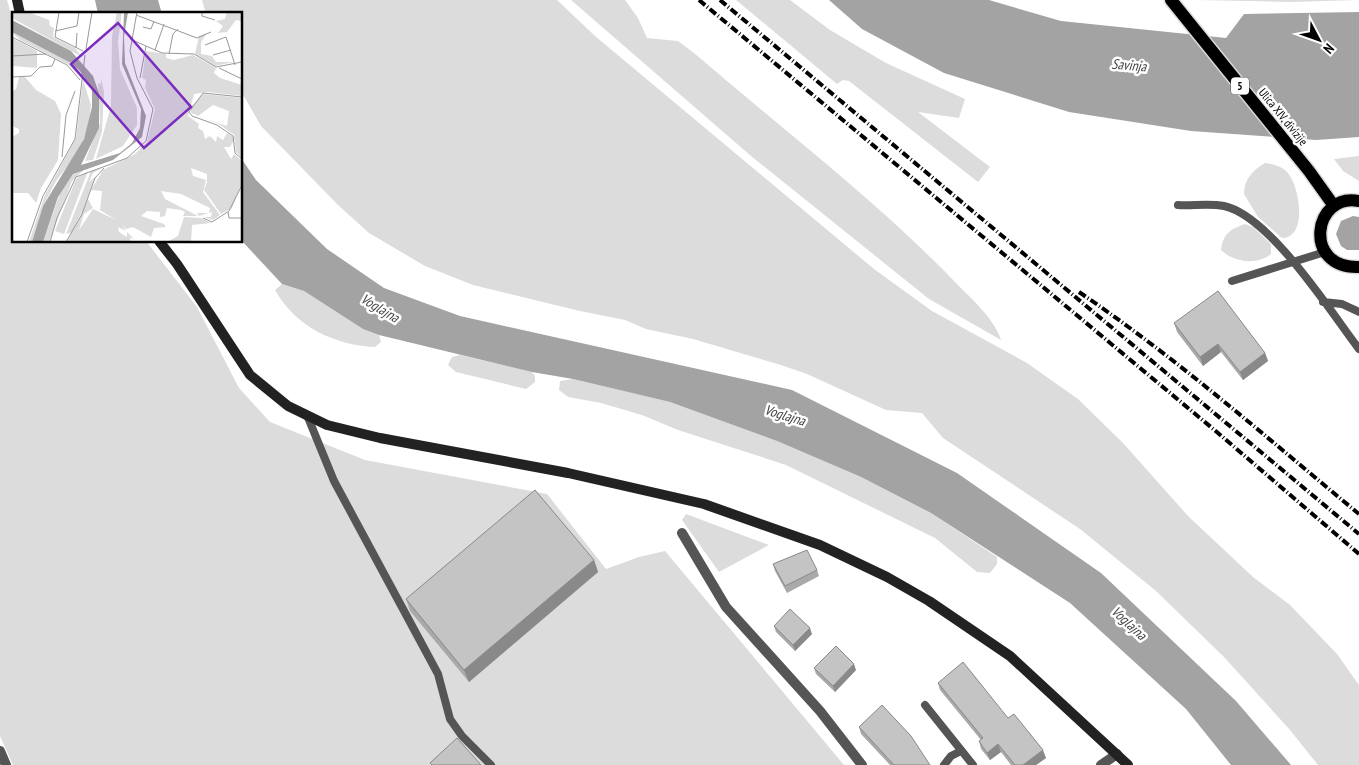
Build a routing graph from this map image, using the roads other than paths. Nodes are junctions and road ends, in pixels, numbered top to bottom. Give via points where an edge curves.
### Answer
1 (1171, 0) edge
2 (1359, 201) edge
3 (1178, 205) dead end
4 (1334, 206) junction
5 (160, 242) edge
6 (1325, 252) junction
7 (1294, 263) junction
8 (1359, 267) edge
9 (1232, 281) dead end
10 (1324, 302) junction
11 (1359, 312) edge
12 (1359, 349) edge
13 (307, 415) junction
14 (682, 533) dead end
15 (924, 705) dead end
16 (0, 751) edge
17 (961, 752) junction
18 (1117, 754) junction
19 (6, 765) edge
20 (491, 765) edge
21 (862, 765) edge
22 (944, 765) edge
23 (973, 765) edge
24 (1101, 765) edge
25 (1128, 765) edge

1 - 4 main road, Ulica XIV. divizije / 5
2 - 4 main road
3 - 7 lane via 1224,206 1253,220
4 - 6 main road via 1322,223 1320,233
5 - 13 street via 178,264 250,375 288,406
6 - 7 lane
6 - 8 main road via 1340,265
7 - 9 lane
7 - 10 lane
10 - 11 lane via 1342,304
10 - 12 lane
13 - 18 street via 327,425 380,438 568,473 704,504 820,545 929,601 1010,656
13 - 20 lane via 334,481 438,674 450,719
14 - 21 street via 726,606 820,711
15 - 17 lane
16 - 19 street
17 - 22 lane via 951,756
17 - 23 lane
18 - 24 street
18 - 25 street

